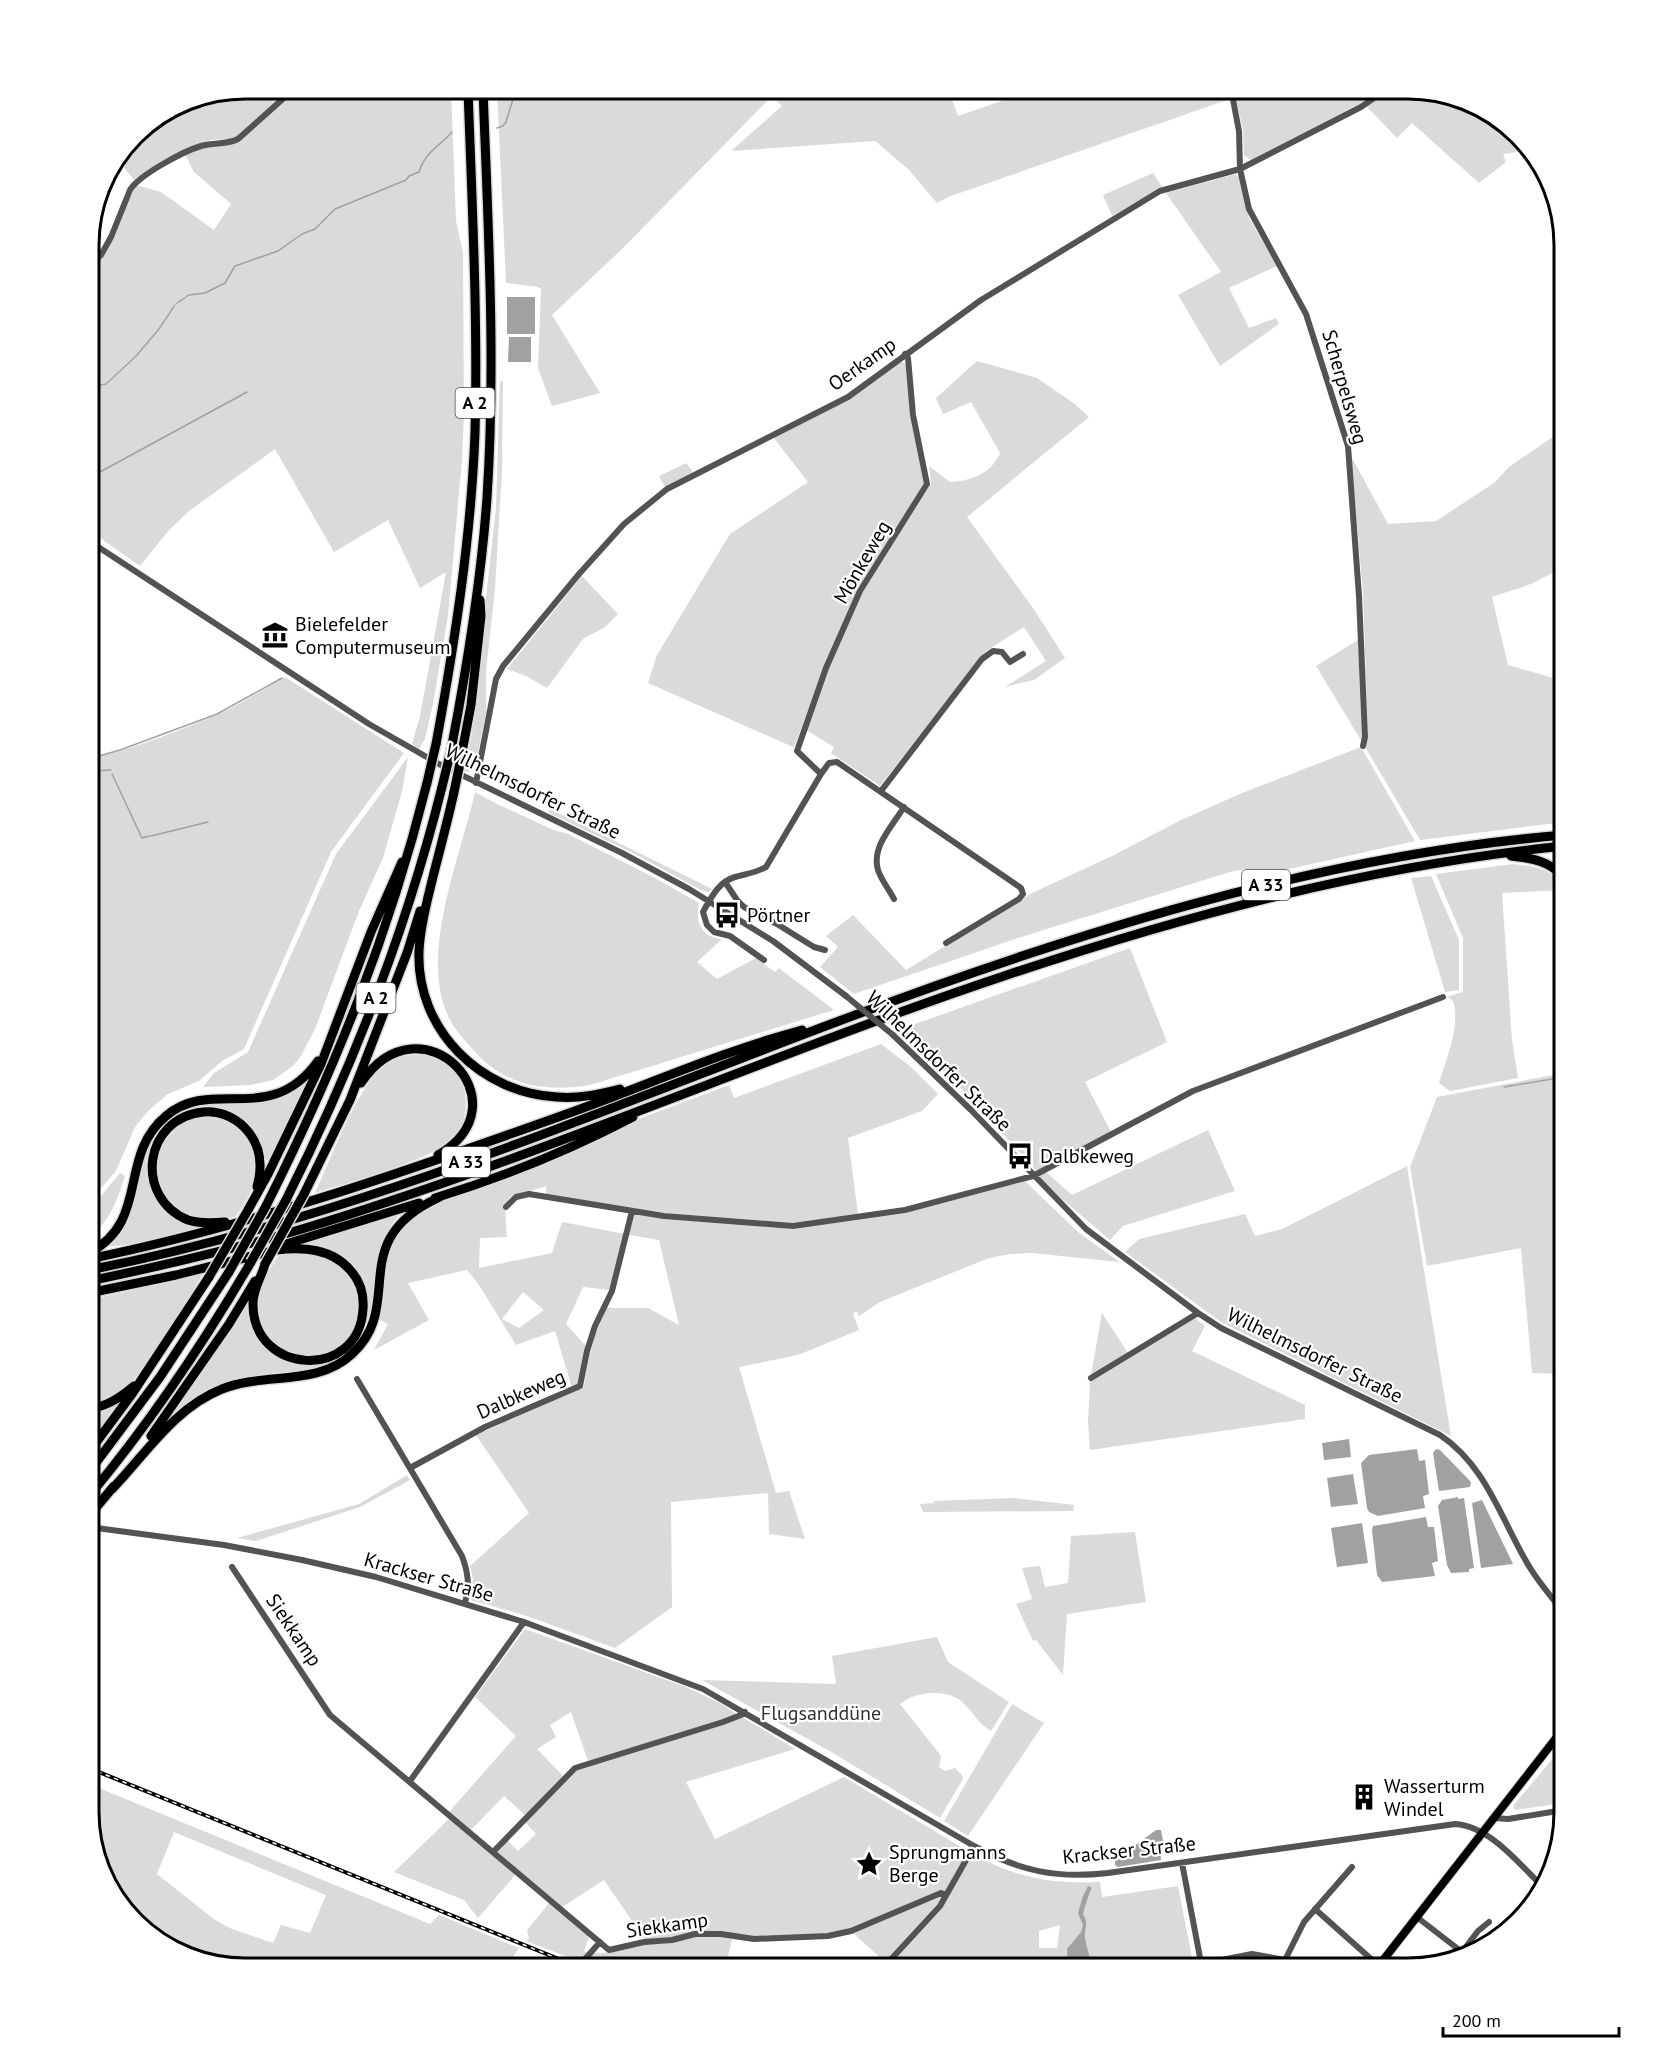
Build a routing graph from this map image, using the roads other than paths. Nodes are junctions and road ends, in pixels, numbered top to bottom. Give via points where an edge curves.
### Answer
1 (283, 99) edge
2 (468, 99) edge
3 (483, 99) edge
4 (1233, 99) edge
5 (1373, 99) edge
6 (1240, 169) junction
7 (99, 256) edge
8 (905, 354) junction
9 (99, 548) edge
10 (478, 585) junction
11 (1023, 654) dead end
12 (1362, 746) dead end
13 (821, 774) junction
14 (476, 783) junction
15 (881, 791) junction
16 (904, 807) junction
17 (1554, 834) edge
18 (413, 841) junction
19 (1554, 847) edge
20 (1491, 853) junction
21 (1554, 869) edge
22 (432, 877) junction
23 (724, 882) junction
24 (894, 899) dead end
25 (709, 900) junction
26 (946, 943) dead end
27 (825, 950) dead end
28 (764, 960) dead end
29 (1443, 997) dead end
30 (833, 1023) junction
31 (327, 1046) junction
32 (666, 1077) junction
33 (672, 1097) junction
34 (350, 1100) junction
35 (421, 1165) junction
36 (1033, 1176) junction
37 (440, 1197) junction
38 (254, 1201) junction
39 (506, 1207) dead end
40 (266, 1210) junction
41 (632, 1211) junction
42 (99, 1246) edge
43 (99, 1257) edge
44 (247, 1260) junction
45 (265, 1264) junction
46 (99, 1268) edge
47 (99, 1279) edge
48 (99, 1291) edge
49 (1198, 1313) junction
50 (146, 1373) junction
51 (1091, 1378) dead end
52 (357, 1379) dead end
53 (99, 1407) edge
54 (99, 1439) edge
55 (99, 1459) edge
56 (410, 1468) junction
57 (99, 1482) edge
58 (112, 1489) junction
59 (99, 1504) edge
60 (99, 1528) edge
61 (232, 1566) dead end
62 (1554, 1599) edge
63 (465, 1603) junction
64 (524, 1622) junction
65 (745, 1712) junction
66 (1554, 1741) edge
67 (410, 1781) junction
68 (1554, 1811) edge
69 (1494, 1818) junction
70 (1482, 1834) junction
71 (974, 1846) junction
72 (494, 1852) junction
73 (1182, 1863) junction
74 (1352, 1868) dead end
75 (1537, 1881) edge
76 (946, 1895) junction
77 (1314, 1909) junction
78 (1418, 1918) junction
79 (1489, 1922) dead end
80 (600, 1942) junction
81 (1467, 1946) edge
82 (1458, 1949) edge
83 (586, 1958) dead end
84 (892, 1958) edge
85 (1200, 1958) edge
86 (1235, 1958) edge
87 (1274, 1958) edge
88 (1286, 1958) edge
89 (1368, 1958) edge
90 (1385, 1958) edge

1 - 7 street via 238,139 183,153 133,185
2 - 18 highway, A 2, bridge via 475,434 464,576 454,646
3 - 10 highway, A 2 via 491,369 487,498
4 - 6 street, Scherpelsweg
5 - 6 street, Oerkamp
6 - 8 street, Oerkamp via 1160,191 981,300
6 - 12 street, Scherpelsweg via 1251,215 1306,314 1348,446 1359,597 1365,737
8 - 13 street, Mönkeweg via 927,484 860,591 814,697 797,751
8 - 14 street, Oerkamp via 848,397 667,489 624,524 503,666 496,679
9 - 14 street, Wilhelmsdorfer Straße via 369,724
10 - 22 highway, bridge via 481,615 471,705
10 - 44 highway, A 2, bridge via 442,788 409,905 368,1021 324,1125 286,1200
11 - 15 street via 1010,662 1002,652 993,651 982,659
13 - 15 street via 829,763 837,762
13 - 23 street via 766,867
14 - 25 street, Wilhelmsdorfer Straße
15 - 16 street
16 - 24 street via 883,840 877,858 881,877
16 - 26 street via 1021,888 1023,894
17 - 30 highway, A 33 via 1415,855 1233,893 994,965
18 - 31 highway via 390,885
18 - 40 highway, A 2 via 376,958 346,1036
19 - 20 highway, A 33
20 - 21 highway via 1525,856
20 - 33 highway, A 33 via 1308,887 1137,934 920,1005
22 - 32 highway via 419,951 422,987 440,1030 471,1065 517,1090 558,1098 598,1094
22 - 34 highway
23 - 25 street
23 - 27 street via 744,907
25 - 28 street via 703,912 706,926 730,936
25 - 36 street, Wilhelmsdorfer Straße, bridge via 773,941 893,1035
29 - 36 street via 1193,1091
30 - 32 highway via 770,1038
30 - 46 highway, A 33 via 471,1161 346,1203 225,1239
31 - 38 highway via 295,1121
31 - 42 highway via 308,1074 281,1092 257,1098 193,1102 165,1116 141,1149 131,1199 122,1221 112,1237
32 - 35 highway
33 - 37 highway via 579,1144
33 - 47 highway, A 33 via 475,1171 302,1228
34 - 35 highway via 374,1067 394,1053 425,1049 456,1064 471,1094 469,1123 457,1142
34 - 45 highway, bridge
35 - 40 highway
36 - 41 street via 905,1210 793,1226
36 - 49 street, Wilhelmsdorfer Straße via 1086,1229
37 - 44 highway
37 - 58 highway via 415,1209 392,1233 381,1264 374,1319 352,1354 339,1364 309,1375 247,1382 208,1395 170,1424
38 - 40 highway via 260,1159 253,1139 240,1123 211,1111 194,1113 177,1120 160,1138 152,1156 152,1177 171,1209 188,1220 211,1223
38 - 50 highway, bridge
39 - 41 street via 516,1197 529,1194
40 - 43 highway via 199,1233
40 - 55 highway, A 2, bridge via 152,1389
41 - 56 street, Dalbkeweg via 612,1291 595,1326 580,1386 485,1427
44 - 45 highway via 292,1248 317,1250 339,1259 354,1274 363,1294 361,1324 349,1344 318,1360 297,1360 276,1351 259,1330 253,1310
44 - 48 highway
44 - 57 highway, A 2 via 203,1341
45 - 58 highway via 229,1324
49 - 51 street
49 - 62 street, Wilhelmsdorfer Straße via 1455,1445 1482,1477 1530,1567
50 - 53 highway via 122,1397
50 - 54 highway
52 - 56 street
56 - 63 street via 462,1556 467,1570
58 - 59 highway
60 - 63 street, Krackser Straße via 302,1560
61 - 67 street, Siekkamp via 330,1715
63 - 64 street, Krackser Straße
64 - 65 street, Krackser Straße via 704,1689
64 - 67 street
65 - 71 street, Krackser Straße
65 - 72 street via 575,1768
66 - 69 main road
67 - 72 street, Siekkamp
68 - 69 street
69 - 70 main road
70 - 73 street, Krackser Straße via 1455,1824
70 - 75 street, Krackser Straße via 1498,1843
70 - 78 main road
71 - 73 street, Krackser Straße via 1001,1861 1062,1875 1094,1875
71 - 76 street
72 - 80 street, Siekkamp
73 - 85 street
74 - 77 street
76 - 80 street, Siekkamp via 941,1893 851,1931 828,1936 754,1939 701,1934 609,1950
76 - 84 street
77 - 88 street
77 - 89 street
78 - 82 street
78 - 90 main road
79 - 81 street
80 - 83 street
86 - 87 street via 1252,1954

